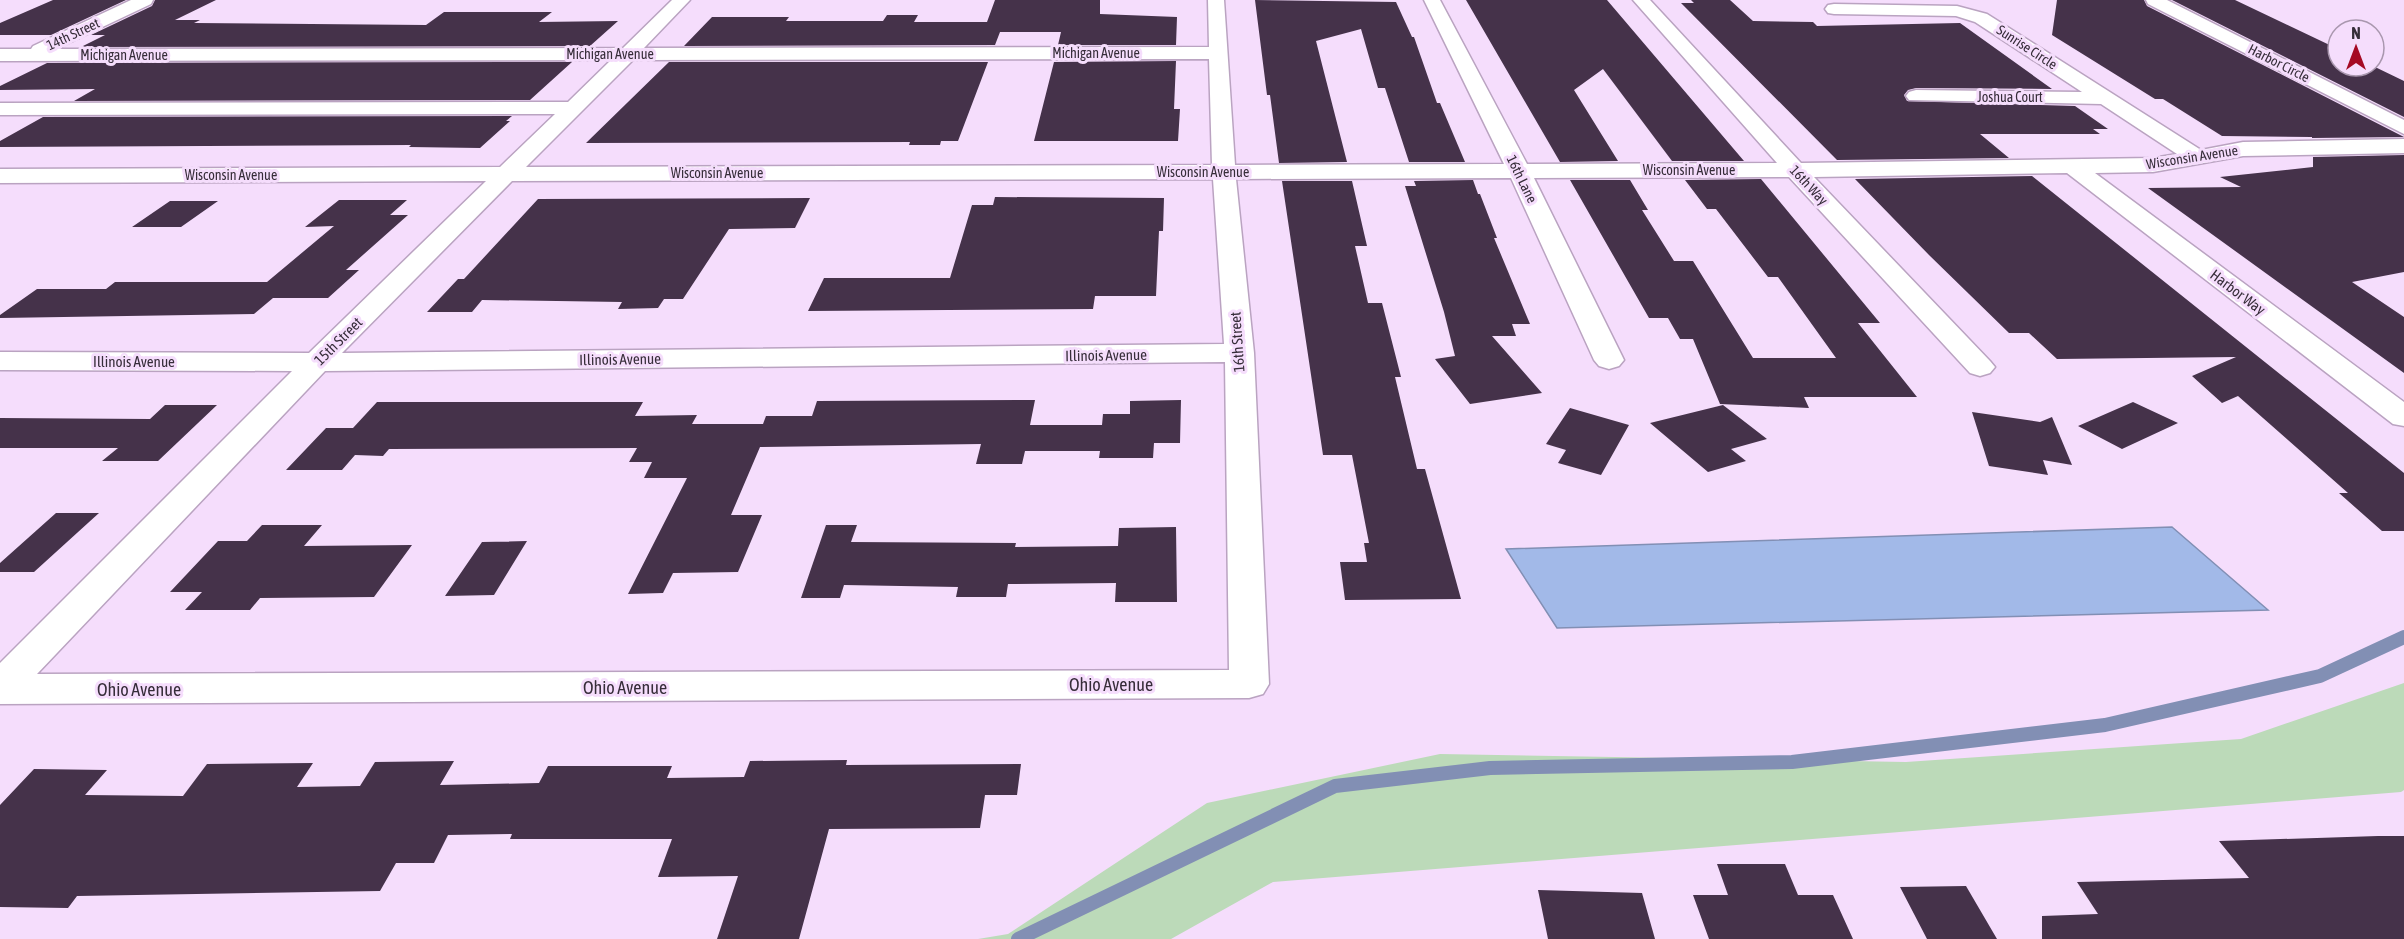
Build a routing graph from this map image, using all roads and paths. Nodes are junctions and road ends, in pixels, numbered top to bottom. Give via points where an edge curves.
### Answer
1 (145, 0) edge
2 (682, 0) edge
3 (1216, 0) edge
4 (1432, 0) edge
5 (1641, 0) edge
6 (2154, 0) edge
7 (1834, 9) dead end
8 (1220, 53) junction
9 (626, 54) junction
10 (0, 55) edge
11 (30, 55) junction
12 (0, 69) edge
13 (1916, 96) dead end
14 (2104, 98) junction
15 (574, 108) junction
16 (0, 109) edge
17 (2404, 128) edge
18 (2404, 146) edge
19 (2197, 157) junction
20 (2073, 166) junction
21 (1795, 170) junction
22 (1224, 171) junction
23 (1519, 171) junction
24 (509, 174) junction
25 (0, 176) edge
26 (1239, 353) junction
27 (1609, 360) dead end
28 (0, 361) edge
29 (317, 362) junction
30 (1980, 367) dead end
31 (2404, 417) edge
32 (1249, 684) joint
33 (0, 689) edge

1 - 11 street, 14th Street
2 - 9 street, 15th Street
3 - 8 street, 16th Street
4 - 23 street, 16th Lane
5 - 21 street, 16th Way
6 - 17 street, Harbor Circle
7 - 14 street, Sunrise Circle via 1957,11 1981,18
8 - 9 street, Michigan Avenue
8 - 22 street, 16th Street
9 - 11 street, Michigan Avenue
9 - 15 street, 15th Street
10 - 11 street, Michigan Avenue
11 - 12 street, 14th Street
13 - 14 street, Joshua Court
14 - 19 street, Sunrise Circle
15 - 16 street
15 - 24 street, 15th Street
18 - 19 street, Wisconsin Avenue via 2243,149
19 - 20 street, Wisconsin Avenue via 2153,165
20 - 21 street, Wisconsin Avenue
20 - 31 street, Harbor Way
21 - 23 street, Wisconsin Avenue
21 - 30 street, 16th Way
22 - 23 street, Wisconsin Avenue
22 - 24 street, Wisconsin Avenue
22 - 26 street, 16th Street
23 - 27 street, 16th Lane
24 - 25 street, Wisconsin Avenue
24 - 29 street, 15th Street
26 - 29 street, Illinois Avenue
26 - 32 street, 16th Street
28 - 29 street, Illinois Avenue
29 - 33 street, 15th Street
32 - 33 street, Ohio Avenue

